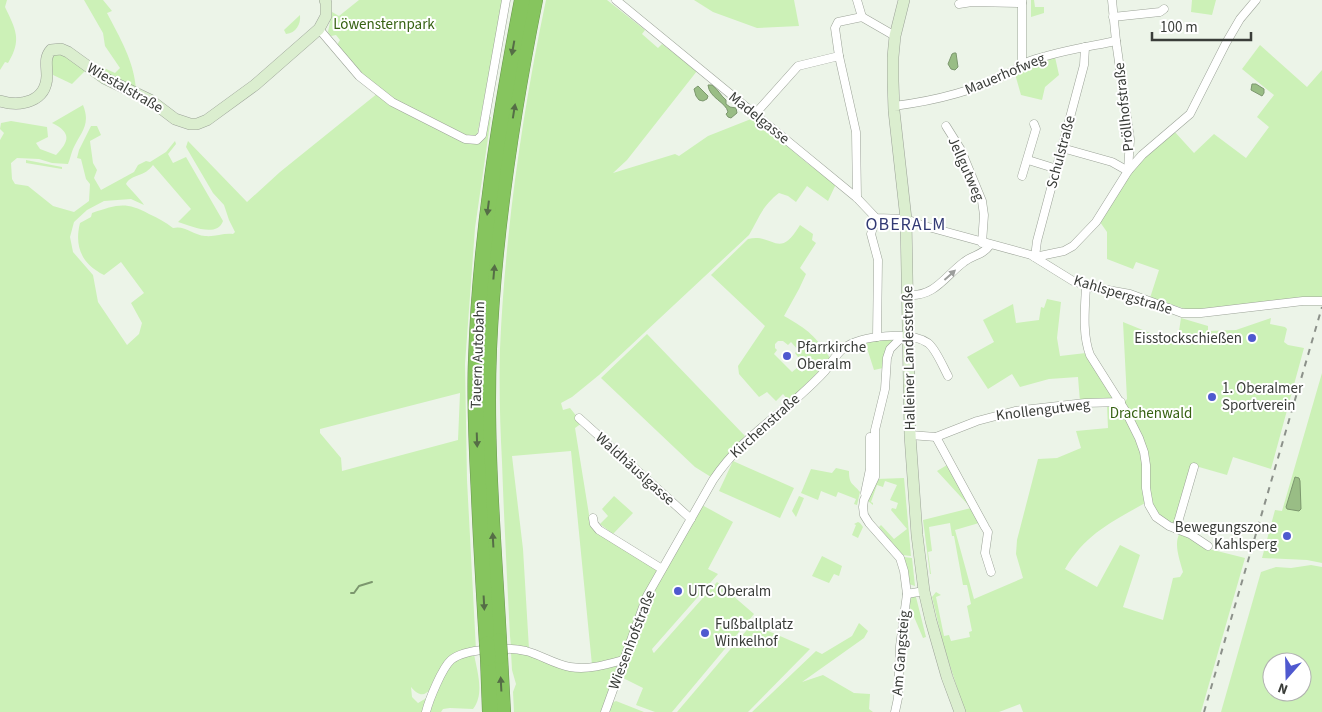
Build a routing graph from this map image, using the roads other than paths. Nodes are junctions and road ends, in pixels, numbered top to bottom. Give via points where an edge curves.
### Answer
1 (325, 0) edge
2 (506, 0) edge
3 (522, 0) edge
4 (535, 0) edge
5 (616, 0) edge
6 (858, 0) edge
7 (904, 0) edge
8 (1112, 0) edge
9 (1256, 0) edge
10 (1022, 1) edge
11 (959, 4) dead end
12 (1164, 9) dead end
13 (862, 17) junction
14 (1113, 17) junction
15 (319, 29) junction
16 (895, 36) junction
17 (1116, 41) junction
18 (1085, 47) junction
19 (839, 56) junction
20 (1022, 64) junction
21 (0, 101) edge
22 (894, 106) junction
23 (755, 114) junction
24 (1034, 124) dead end
25 (946, 126) dead end
26 (1062, 148) junction
27 (1028, 160) junction
28 (1057, 169) junction
29 (1128, 171) junction
30 (1022, 176) dead end
31 (857, 198) junction
32 (876, 218) junction
33 (906, 219) junction
34 (986, 244) junction
35 (1035, 257) junction
36 (1086, 286) junction
37 (908, 295) junction
38 (1322, 301) edge
39 (906, 336) junction
40 (877, 337) junction
41 (948, 376) dead end
42 (1121, 402) junction
43 (579, 418) dead end
44 (910, 435) junction
45 (936, 437) junction
46 (1194, 467) dead end
47 (593, 518) dead end
48 (691, 519) junction
49 (1176, 529) junction
50 (1208, 546) dead end
51 (662, 569) junction
52 (991, 572) dead end
53 (924, 591) junction
54 (907, 594) junction
55 (493, 650) junction
56 (623, 660) junction
57 (426, 712) edge
58 (490, 712) edge
59 (503, 712) edge
60 (605, 712) edge
61 (895, 712) edge
62 (960, 712) edge

1 - 15 main road via 326,16
2 - 15 street via 482,135 477,140 465,139 392,102 359,76
3 -> 55 highway, Tauern Autobahn via 492,179 478,308 476,436
55 -> 4 highway, Tauern Autobahn via 489,416 492,288 506,166
5 - 23 street, Madelgasse
6 - 13 street
7 - 16 main road, Halleiner Landesstraße
8 - 14 street, Pröllhofstraße
9 - 29 street via 1226,43 1190,114 1149,148
10 - 11 street
10 - 20 street
12 - 14 street
13 - 16 street
13 - 19 street via 836,25
14 - 17 street, Pröllhofstraße
15 - 21 main road, Wiestalstraße via 255,85 207,120 196,124 175,118 150,100 104,78 61,49 51,50 46,58 47,79 40,96 31,102
16 - 22 main road, Halleiner Landesstraße via 892,62
17 - 18 street, Mauerhofweg
17 - 29 street, Pröllhofstraße via 1130,139
18 - 20 street, Mauerhofweg
18 - 26 street, Schulstraße via 1084,65
19 - 23 street via 798,66
19 - 31 street via 856,132
20 - 22 street, Mauerhofweg via 1008,74 961,92
22 - 33 main road, Halleiner Landesstraße
23 - 31 street, Madelgasse
24 - 27 street via 1036,129
25 - 34 street, Jellgutweg via 961,150 982,201
26 - 28 street, Schulstraße
26 - 29 street via 1112,162
27 - 28 street
27 - 30 street
28 - 35 street, Schulstraße
29 - 35 street, Pröllhofstraße via 1096,222 1073,246
31 - 32 street, Madelgasse
32 - 33 street
32 - 40 street via 871,234 878,260
33 - 34 street, Kahlspergstraße
33 - 37 main road, Halleiner Landesstraße
34 - 35 street, Kahlspergstraße
37 -> 34 street via 926,294 965,261 983,253
35 - 36 street, Kahlspergstraße
36 - 38 street, Kahlspergstraße via 1120,291 1190,314
36 - 42 street via 1087,348
37 - 39 main road, Halleiner Landesstraße
39 - 40 street, Kirchenstraße
39 - 41 street via 929,344
39 - 44 main road, Halleiner Landesstraße
39 - 54 street, Am Gangsteig via 890,349 887,358 885,389 875,430 875,478 864,500 864,515 900,558
40 - 48 street, Kirchenstraße via 845,347 802,394 746,440 721,467
42 - 45 street, Knollengutweg via 1015,411
42 - 49 street via 1144,452 1149,505 1160,521
43 - 48 street, Waldhäuslgasse
44 - 45 street, Knollengutweg
44 - 53 main road, Halleiner Landesstraße
45 - 52 street via 988,532 986,553
46 - 49 street
47 - 51 street via 599,530
48 - 51 street, Kirchenstraße
49 - 50 street
51 - 56 street, Wiesenhofstraße via 646,596
53 - 54 street
53 - 62 main road, Halleiner Landesstraße via 939,652
54 - 61 street, Am Gangsteig
55 - 58 highway, Tauern Autobahn
59 -> 55 highway, Tauern Autobahn
56 - 57 street via 582,668 514,649 460,654 445,667
56 - 60 street, Wiesenhofstraße

